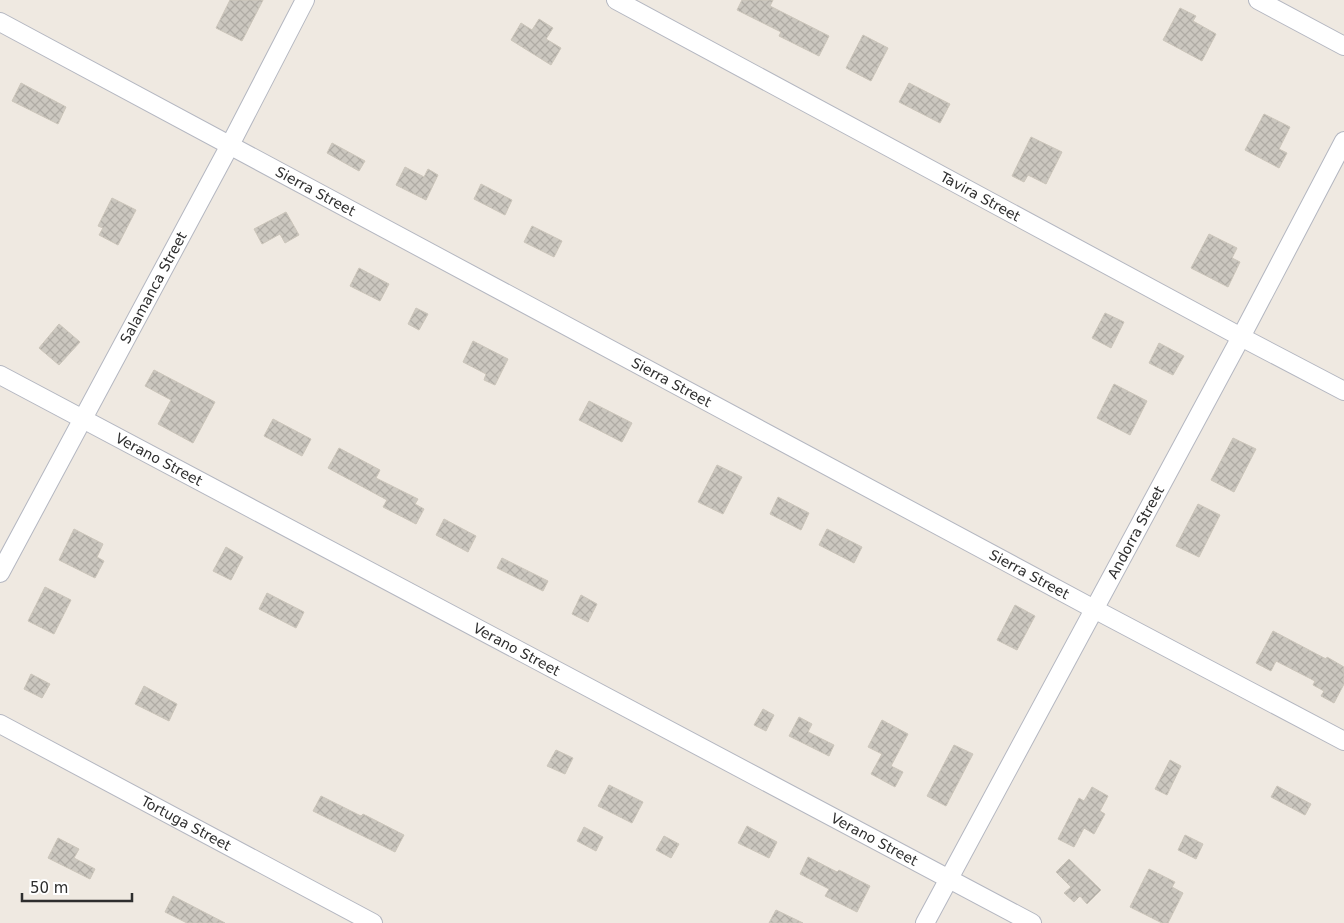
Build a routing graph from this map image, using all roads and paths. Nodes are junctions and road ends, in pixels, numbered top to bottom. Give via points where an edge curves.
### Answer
1 (305, 0) edge
2 (616, 0) edge
3 (1258, 0) edge
4 (0, 22) edge
5 (1344, 46) edge
6 (1344, 141) edge
7 (230, 145) junction
8 (1240, 337) junction
9 (0, 375) edge
10 (1344, 391) edge
11 (83, 419) junction
12 (0, 573) edge
13 (1094, 609) junction
14 (0, 724) edge
15 (1344, 741) edge
16 (949, 879) junction
17 (373, 923) edge
18 (925, 923) edge
19 (1032, 923) edge

1 - 7 street, Salamanca Street
2 - 8 street, Tavira Street
3 - 5 street
4 - 7 street, Sierra Street
6 - 8 street, Andorra Street
7 - 11 street, Salamanca Street
7 - 13 street, Sierra Street
8 - 10 street, Tavira Street
8 - 13 street, Andorra Street
9 - 11 street, Verano Street
11 - 12 street, Salamanca Street
11 - 16 street, Verano Street
13 - 15 street, Sierra Street
13 - 16 street, Andorra Street
14 - 17 street, Tortuga Street
16 - 18 street, Andorra Street
16 - 19 street, Verano Street

